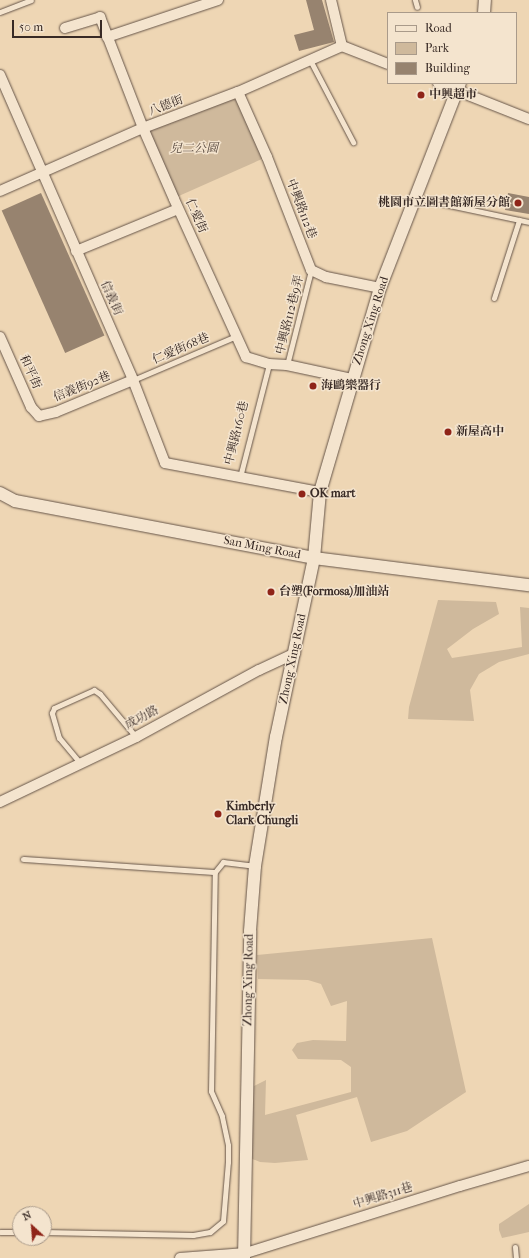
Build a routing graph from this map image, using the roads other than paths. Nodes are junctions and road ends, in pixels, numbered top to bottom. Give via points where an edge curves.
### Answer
1 (31, 0) edge
2 (218, 0) edge
3 (331, 0) edge
4 (414, 0) edge
5 (485, 0) edge
6 (417, 7) dead end
7 (0, 12) edge
8 (484, 12) edge
9 (65, 28) dead end
10 (107, 37) junction
11 (342, 46) junction
12 (310, 60) junction
13 (387, 64) edge
14 (0, 75) edge
15 (443, 84) edge
16 (459, 87) edge
17 (238, 92) junction
18 (529, 119) edge
19 (143, 128) junction
20 (353, 142) dead end
21 (42, 173) junction
22 (0, 191) edge
23 (416, 198) junction
24 (178, 209) junction
25 (519, 220) junction
26 (529, 222) edge
27 (76, 252) junction
28 (311, 270) junction
29 (380, 288) junction
30 (494, 298) dead end
31 (236, 336) junction
32 (0, 337) edge
33 (269, 364) junction
34 (287, 365) junction
35 (352, 379) junction
36 (133, 380) junction
37 (39, 416) joint
38 (240, 477) junction
39 (0, 492) edge
40 (320, 492) junction
41 (314, 558) junction
42 (529, 584) edge
43 (295, 653) junction
44 (136, 736) junction
45 (81, 764) junction
46 (0, 802) edge
47 (23, 859) dead end
48 (255, 866) junction
49 (215, 872) junction
50 (529, 1166) edge
51 (0, 1232) edge
52 (12, 1232) edge
53 (52, 1232) edge
54 (515, 1247) dead end
55 (245, 1255) edge
56 (180, 1258) edge
57 (516, 1258) edge

1 - 7 lane
2 - 10 street
3 - 11 street
4 - 6 lane
5 - 8 street
9 - 10 street, 仁愛街 via 100,17
10 - 19 street, 仁愛街
11 - 12 street, 八德街
11 - 13 street
12 - 17 street, 八德街
12 - 20 lane
14 - 21 street, 信義街
15 - 16 street
16 - 18 street
16 - 23 street, Zhong Xing Road
17 - 19 street, 八德街
17 - 28 street, 中興路112巷 via 267,157
19 - 21 street, 八德街
19 - 24 street, 仁愛街
21 - 22 street, 八德街
21 - 27 street, 信義街
23 - 25 lane
23 - 29 street, Zhong Xing Road
24 - 27 street
24 - 31 street, 仁愛街
25 - 26 lane
25 - 30 lane
27 - 36 street, 信義街
28 - 29 street via 326,277
28 - 34 lane, 中興路112巷9弄
29 - 35 street, Zhong Xing Road
31 - 33 street, 仁愛街 via 246,357
31 - 36 lane, 仁愛街68巷
32 - 37 street, 和平街 via 31,407
33 - 34 street, 仁愛街
33 - 38 lane, 中興路160巷
34 - 35 street, 仁愛街
35 - 40 street, Zhong Xing Road
36 - 37 street, 信義街92巷 via 56,412
36 - 38 street, 信義街 via 166,463
38 - 40 street, 中興路160巷
39 - 41 street, San Ming Road via 15,501
40 - 41 street, Zhong Xing Road
41 - 42 street, San Ming Road
41 - 43 street, Zhong Xing Road
43 - 44 street, 成功路
43 - 48 street, Zhong Xing Road via 276,737
44 - 45 street, 成功路
44 - 45 lane via 94,690 54,708 52,712 59,738
45 - 46 street, 成功路
47 - 49 lane
48 - 49 lane via 223,862
48 - 55 street, Zhong Xing Road via 250,931
49 - 53 lane via 211,1091 222,1116 228,1146 223,1222 210,1232 193,1234
50 - 55 street, 中興路311巷
51 - 52 lane
54 - 57 lane
55 - 56 street, 中興路311巷

